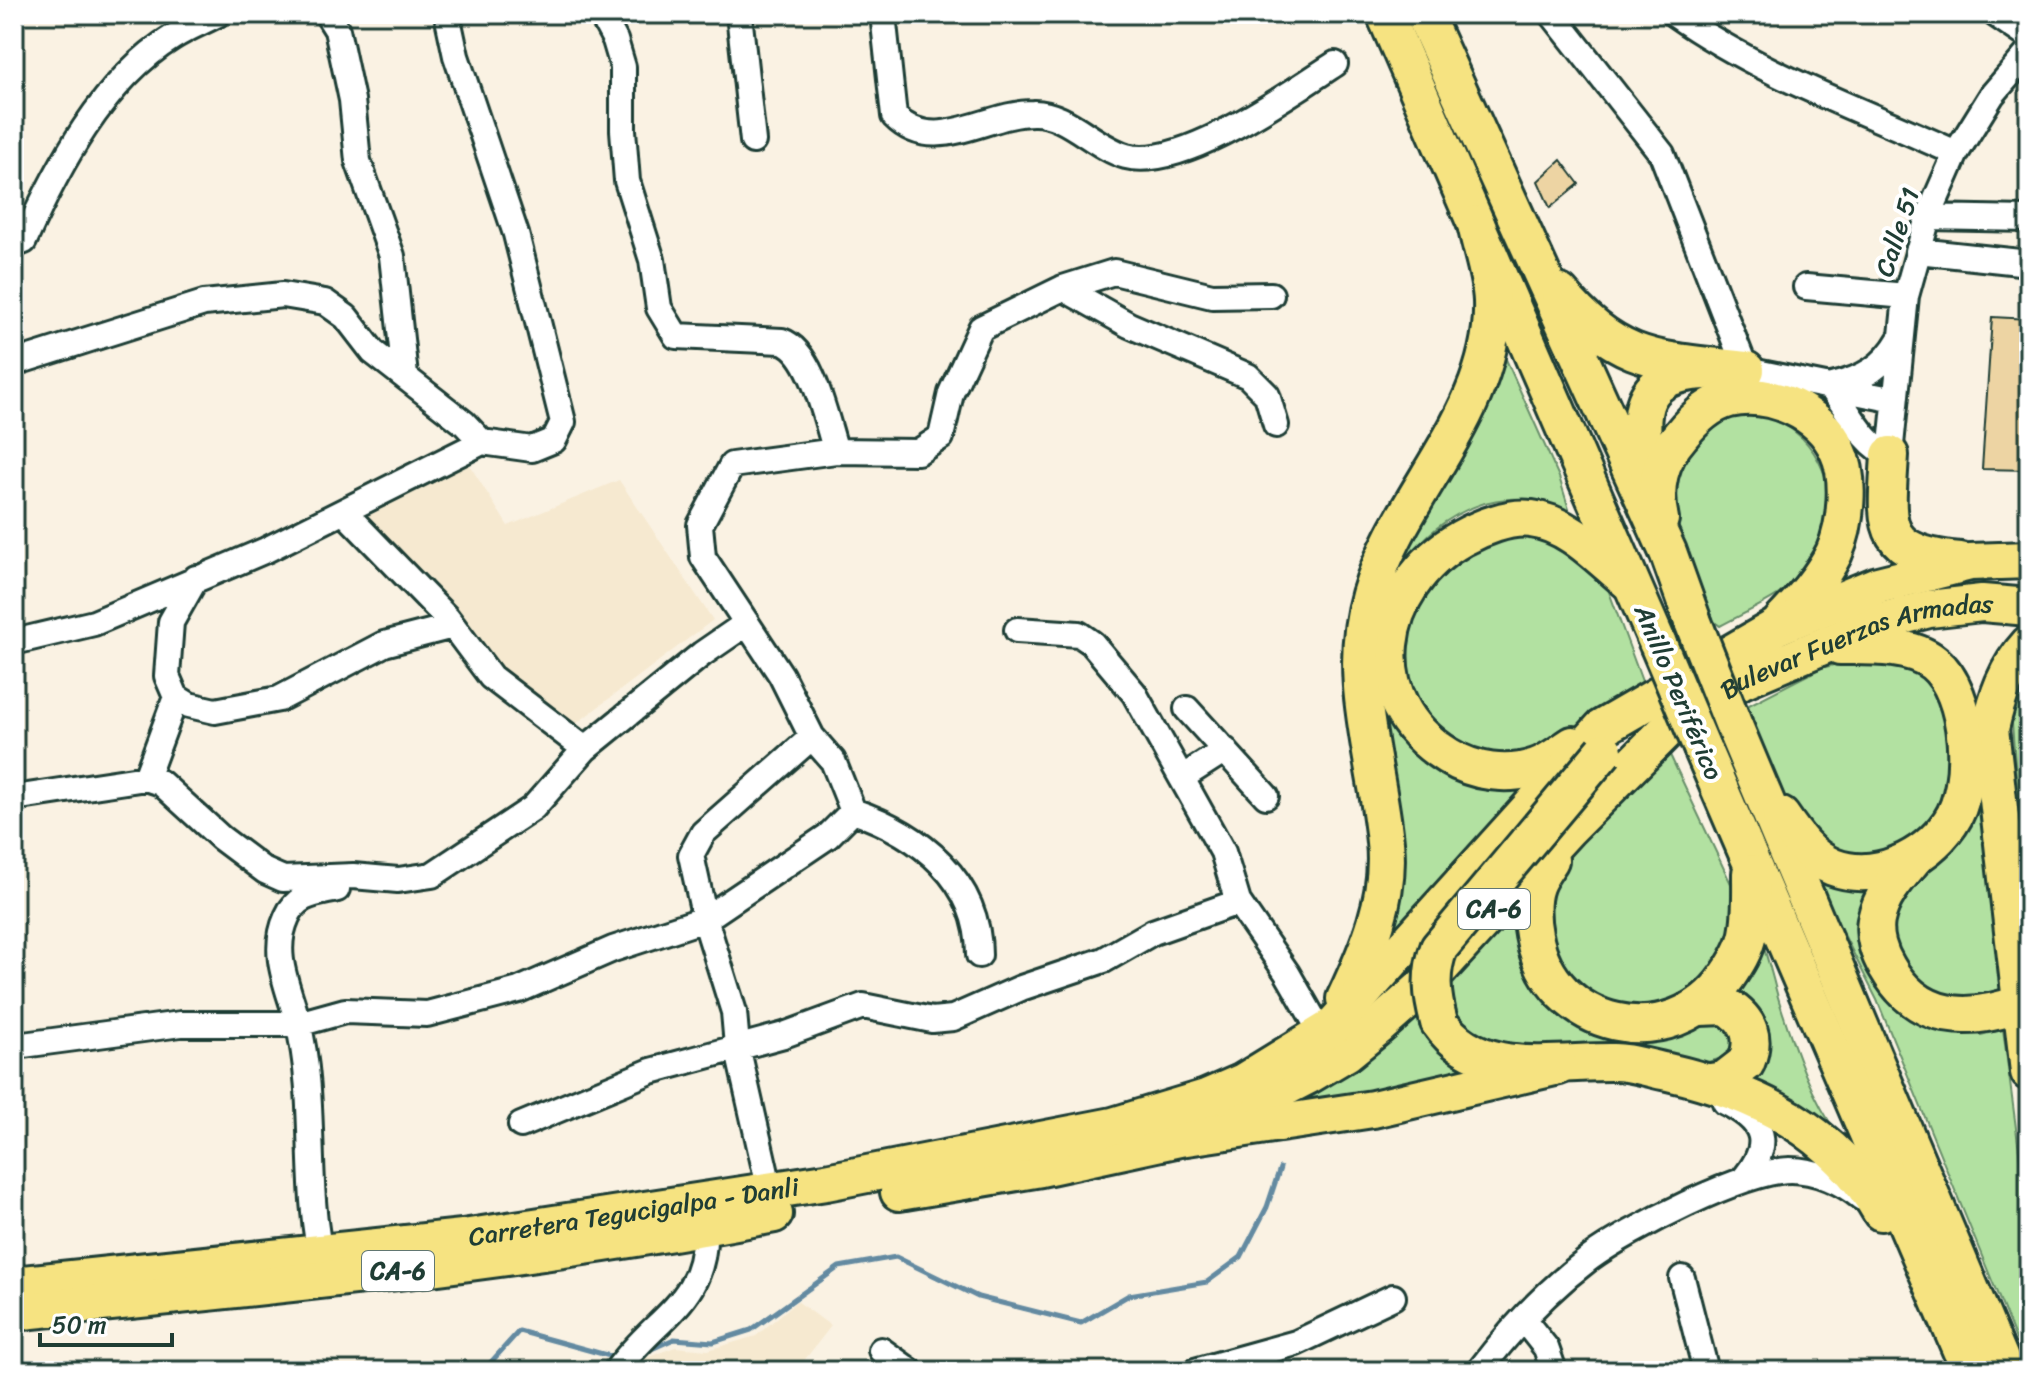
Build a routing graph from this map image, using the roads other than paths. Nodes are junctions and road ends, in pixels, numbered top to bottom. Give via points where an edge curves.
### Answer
1 (218, 14) edge
2 (327, 14) edge
3 (447, 14) edge
4 (601, 14) edge
5 (739, 14) edge
6 (1385, 14) edge
7 (1424, 14) edge
8 (1552, 14) edge
9 (1674, 14) edge
10 (1995, 14) edge
11 (885, 15) edge
12 (180, 22) edge
13 (2028, 49) edge
14 (1335, 64) dead end
15 (753, 141) dead end
16 (1956, 153) junction
17 (1928, 217) junction
18 (2029, 219) edge
19 (1476, 224) junction
20 (14, 245) edge
21 (1918, 251) junction
22 (2029, 263) edge
23 (1538, 268) junction
24 (1806, 287) dead end
25 (1063, 288) junction
26 (1271, 295) dead end
27 (1906, 296) junction
28 (1903, 333) junction
29 (14, 363) edge
30 (1746, 370) junction
31 (405, 376) junction
32 (1830, 387) junction
33 (1895, 400) junction
34 (1276, 425) dead end
35 (482, 442) junction
36 (836, 451) junction
37 (1890, 455) junction
38 (1655, 495) junction
39 (344, 512) junction
40 (1668, 552) junction
41 (2029, 560) edge
42 (1970, 562) junction
43 (196, 578) junction
44 (1634, 586) junction
45 (2029, 607) edge
46 (747, 623) junction
47 (453, 626) junction
48 (1778, 626) junction
49 (1017, 630) dead end
50 (14, 642) edge
51 (2029, 644) edge
52 (1792, 660) junction
53 (176, 697) junction
54 (1187, 709) dead end
55 (812, 737) junction
56 (1603, 739) junction
57 (585, 749) junction
58 (1225, 750) junction
59 (1183, 777) junction
60 (146, 778) junction
61 (1756, 780) junction
62 (1266, 796) dead end
63 (14, 798) edge
64 (853, 811) junction
65 (1567, 830) junction
66 (1915, 857) junction
67 (1751, 863) junction
68 (373, 878) junction
69 (1238, 902) junction
70 (705, 919) junction
71 (979, 955) dead end
72 (2025, 1002) edge
73 (1699, 1007) junction
74 (298, 1024) junction
75 (1327, 1031) junction
76 (23, 1045) dead end
77 (737, 1046) junction
78 (1559, 1066) junction
79 (1663, 1071) junction
80 (2029, 1072) edge
81 (1711, 1082) junction
82 (521, 1125) dead end
83 (1180, 1138) junction
84 (1743, 1180) junction
85 (770, 1191) junction
86 (1883, 1216) junction
87 (704, 1227) junction
88 (323, 1267) junction
89 (1682, 1278) dead end
90 (14, 1285) edge
91 (1933, 1289) junction
92 (1393, 1297) dead end
93 (14, 1312) edge
94 (1523, 1319) junction
95 (881, 1350) dead end
96 (616, 1371) edge
97 (910, 1371) edge
98 (1195, 1371) edge
99 (1479, 1371) edge
100 (1554, 1371) edge
101 (1706, 1371) edge
102 (1970, 1371) edge
103 (2005, 1371) edge

1 - 12 street
2 - 31 street via 337,30 352,100 358,161 392,256
3 - 35 street via 516,234 563,422 554,440 532,449
4 - 36 street via 623,67 627,181 652,260 659,308 676,336 792,344 804,358
5 - 15 street
6 - 19 highway, Anillo Periférico
7 - 23 highway, Anillo Periférico
8 - 30 street via 1662,154
9 - 16 street via 1793,80
10 - 13 street
11 - 14 street via 894,116 905,127 938,136 1034,112 1053,115 1127,156 1163,158 1269,107
12 - 20 street via 171,38 112,91 73,146 24,241
13 - 16 street, Calle 51
16 - 17 street, Calle 51
17 - 18 street
17 - 21 street, Calle 51
19 - 44 highway, Anillo Periférico
19 - 75 highway via 1492,302 1483,372 1398,526 1369,596 1360,676 1385,843 1384,881 1377,923
21 - 22 street
21 - 27 street, Calle 51
23 - 30 highway via 1581,318 1629,352
23 - 40 highway, Anillo Periférico
24 - 27 street
25 - 26 street via 1114,272 1212,296
25 - 34 street via 1129,325 1248,376 1267,395
25 - 36 street via 981,328 951,393 941,437 918,452
27 - 28 street, Calle 51
28 - 32 street via 1874,371
28 - 33 street, Calle 51
29 - 31 street via 204,303 283,295 325,302 346,317 373,352
30 - 32 street
30 - 38 highway via 1677,374 1662,381 1650,396 1640,428
31 - 35 street
32 - 33 street
32 - 37 street via 1876,450
33 - 37 street, Calle 51
35 - 39 street
36 - 46 street via 732,465 720,483 700,525 703,557
37 - 42 highway via 1886,517 1894,535 1908,550
38 - 40 highway
38 - 48 highway via 1669,449 1695,417 1726,400 1745,397 1786,404 1822,428 1838,450 1844,511 1835,551 1810,591
39 - 43 street
39 - 47 street
40 - 61 highway, Anillo Periférico, bridge
41 - 42 highway, Bulevar Fuerzas Armadas
42 - 48 highway, Bulevar Fuerzas Armadas via 1878,585
43 - 50 street via 94,623
43 - 53 street via 171,622 167,676
44 - 56 highway via 1569,533 1531,518 1482,527 1437,552 1401,598 1391,624 1391,684 1403,711 1419,733 1456,761 1482,771 1537,767
44 - 67 highway, Anillo Periférico, bridge
45 - 52 highway, Bulevar Fuerzas Armadas / CA-6 via 1982,603 1929,609 1882,621
46 - 55 street
46 - 57 street
47 - 53 street via 384,644 279,699 215,711
47 - 57 street via 491,677
48 - 56 highway, Bulevar Fuerzas Armadas via 1653,696
49 - 59 street via 1079,634 1092,643 1134,693
51 - 72 highway via 2010,668 1990,729
52 - 65 highway, Bulevar Fuerzas Armadas / CA-6 via 1740,681 1667,730
52 - 66 highway via 1839,646 1889,646 1934,662 1956,692 1965,722 1962,795 1950,823
53 - 60 street
54 - 58 street
55 - 64 street via 833,761
55 - 70 street via 693,847 692,867
56 - 75 highway, CA-6
56 - 78 highway, bridge via 1439,948 1432,965 1439,1022 1450,1039 1496,1061
57 - 68 street via 533,808 473,851 432,875
58 - 59 street
58 - 62 street
59 - 69 street via 1223,852
60 - 63 street
60 - 68 street via 161,783 221,838 283,879
61 - 66 highway via 1799,843 1832,867 1868,870 1900,866
61 - 103 highway, Anillo Periférico
64 - 70 street via 828,836
64 - 71 street via 936,856 974,911
65 - 73 highway via 1534,887 1531,921 1545,973 1562,994 1606,1020 1650,1024
65 - 83 highway, Bulevar Fuerzas Armadas / CA-6 via 1422,988 1346,1053 1252,1106
66 - 72 highway via 1886,891 1876,921 1879,953 1898,987 1918,1004 1965,1016 1993,1014
67 - 73 highway via 1742,952 1720,987
67 - 91 highway, Anillo Periférico
68 - 74 street via 303,897 287,916 282,973
69 - 75 street
69 - 77 street via 1153,932 1104,960 953,1018 932,1020 863,1006
70 - 74 street via 613,949 519,990 427,1014 345,1011
70 - 77 street via 734,1012
72 - 80 highway
73 - 81 highway via 1726,1006 1747,1023 1752,1037 1751,1051 1737,1074
74 - 76 street via 181,1024
74 - 88 street
75 - 85 highway, Carretera Tegucigalpa - Danli / CA-6 via 1243,1082 1113,1126
77 - 82 street via 651,1071
77 - 85 street
78 - 79 highway via 1616,1062
78 - 83 highway via 1373,1109
79 - 81 highway
79 - 84 street via 1752,1118 1761,1131 1762,1147
81 - 86 highway via 1766,1104 1818,1136 1855,1171
83 - 87 highway, Carretera Tegucigalpa - Danli / CA-6
84 - 86 street via 1790,1170 1832,1179
84 - 94 street via 1688,1203 1591,1258
85 - 88 highway, Carretera Tegucigalpa - Danli / CA-6 via 463,1238
86 - 91 highway
87 - 88 highway, Carretera Tegucigalpa - Danli / CA-6
87 - 96 street via 706,1256 693,1288 637,1342
88 - 90 highway, Carretera Tegucigalpa - Danli / CA-6
88 - 93 highway, Carretera Tegucigalpa - Danli / CA-6
89 - 101 street
91 - 102 highway, Anillo Periférico
92 - 98 street via 1296,1343
94 - 99 street
94 - 100 street via 1546,1348
95 - 97 street

